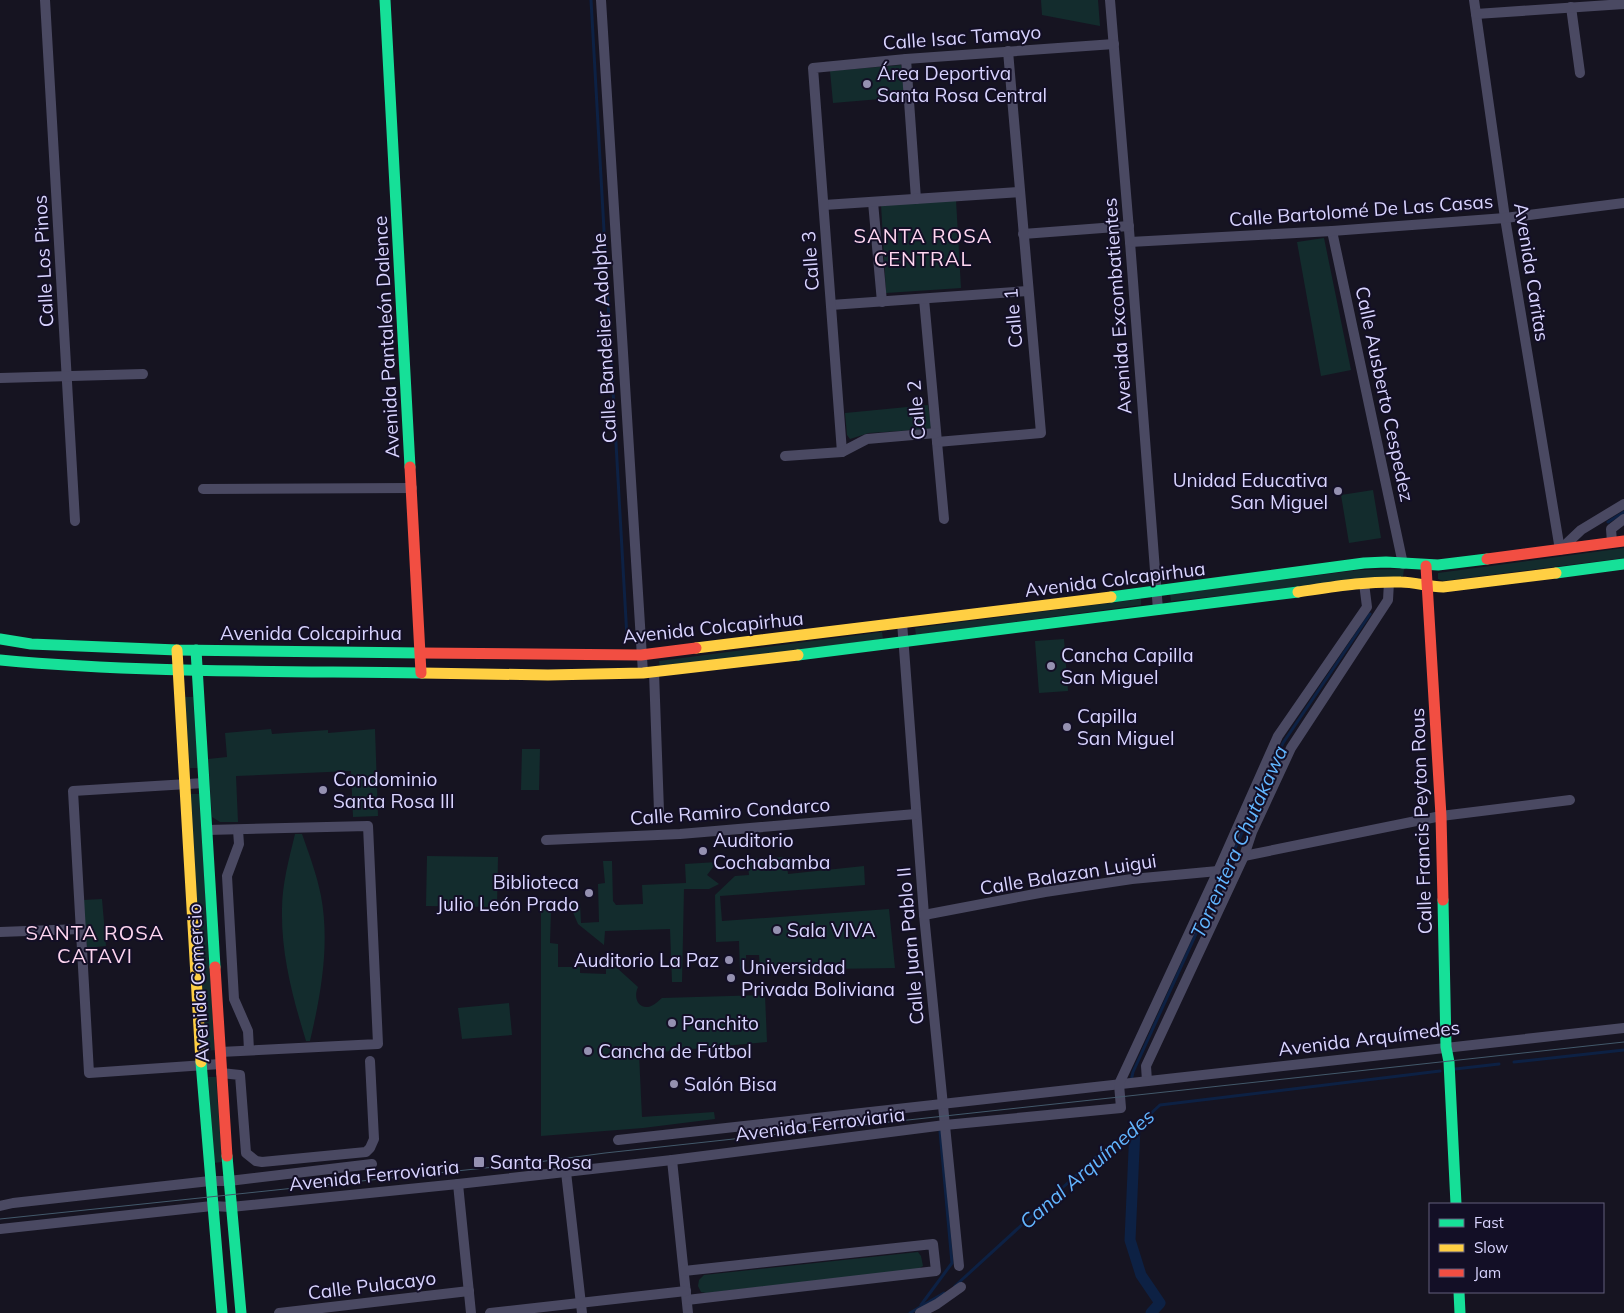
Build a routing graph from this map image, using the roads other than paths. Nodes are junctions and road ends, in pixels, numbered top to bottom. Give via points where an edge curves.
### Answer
1 (44, 0) edge
2 (385, 0) edge
3 (601, 0) edge
4 (1110, 0) edge
5 (1474, 0) edge
6 (1624, 4) edge
7 (1571, 8) junction
8 (1476, 14) junction
9 (1114, 44) junction
10 (1008, 51) junction
11 (906, 59) junction
12 (813, 68) joint
13 (1580, 73) dead end
14 (1020, 192) junction
15 (916, 199) junction
16 (874, 202) junction
17 (1624, 203) edge
18 (824, 206) junction
19 (1505, 218) junction
20 (1129, 226) junction
21 (1332, 231) junction
22 (1023, 234) junction
23 (1130, 242) junction
24 (1028, 291) junction
25 (924, 299) junction
26 (882, 302) junction
27 (830, 305) junction
28 (143, 374) dead end
29 (67, 376) junction
30 (0, 378) edge
31 (937, 438) junction
32 (842, 452) junction
33 (785, 456) dead end
34 (412, 488) junction
35 (203, 489) dead end
36 (1624, 504) edge
37 (944, 518) dead end
38 (1624, 519) edge
39 (75, 520) dead end
40 (1618, 542) edge
41 (1560, 550) junction
42 (1403, 564) junction
43 (1624, 564) edge
44 (1426, 566) junction
45 (1389, 582) junction
46 (1364, 583) junction
47 (1428, 587) junction
48 (1156, 592) junction
49 (1158, 610) junction
50 (902, 622) junction
51 (0, 639) edge
52 (904, 642) junction
53 (178, 650) junction
54 (196, 650) junction
55 (421, 651) junction
56 (641, 655) junction
57 (0, 660) edge
58 (178, 670) junction
59 (197, 670) junction
60 (421, 673) junction
61 (648, 673) junction
62 (204, 783) junction
63 (184, 784) junction
64 (1570, 800) dead end
65 (659, 811) dead end
66 (916, 814) junction
67 (1441, 816) junction
68 (206, 830) junction
69 (238, 830) junction
70 (546, 840) dead end
71 (1244, 856) junction
72 (1218, 871) junction
73 (924, 915) junction
74 (81, 929) junction
75 (0, 932) edge
76 (1624, 1028) edge
77 (1446, 1047) junction
78 (249, 1050) junction
79 (220, 1052) junction
80 (370, 1061) dead end
81 (201, 1065) junction
82 (221, 1068) junction
83 (1147, 1081) junction
84 (1119, 1084) junction
85 (943, 1104) junction
86 (945, 1125) junction
87 (618, 1140) dead end
88 (672, 1160) junction
89 (372, 1164) dead end
90 (566, 1172) junction
91 (210, 1181) junction
92 (229, 1181) junction
93 (458, 1184) junction
94 (1456, 1203) edge
95 (0, 1206) edge
96 (212, 1206) junction
97 (231, 1207) junction
98 (0, 1229) edge
99 (959, 1266) dead end
100 (684, 1271) junction
101 (961, 1287) dead end
102 (469, 1291) junction
103 (1459, 1293) edge
104 (687, 1295) junction
105 (581, 1308) edge
106 (222, 1313) edge
107 (241, 1313) edge
108 (279, 1313) edge
109 (471, 1313) edge
110 (490, 1313) edge
111 (688, 1313) edge
112 (920, 1313) edge
113 (1460, 1313) edge

1 - 29 street, Calle Los Pinos
2 - 34 main road, Avenida Pantaleón Dalence
3 - 56 street, Calle Bandelier Adolphe
4 - 9 street, Avenida Excombatientes
5 - 8 street, Avenida Caritas
6 - 7 street
7 - 8 street
7 - 13 street
8 - 19 street, Avenida Caritas
9 - 10 street, Calle Isac Tamayo
9 - 20 street, Avenida Excombatientes
10 - 11 street, Calle Isac Tamayo
10 - 14 street, Calle 1
11 - 12 street, Calle Isac Tamayo
11 - 15 street
12 - 18 street, Calle 3
14 - 15 street
14 - 22 street, Calle 1
15 - 16 street
16 - 18 street
16 - 26 street
17 - 19 street, Calle Bartolomé De Las Casas
18 - 27 street, Calle 3
19 - 21 street, Calle Bartolomé De Las Casas
19 - 41 street, Avenida Caritas
20 - 22 street
20 - 23 street, Avenida Excombatientes
21 - 23 street, Calle Bartolomé De Las Casas
21 - 42 street, Calle Ausberto Cespedez
22 - 24 street, Calle 1
23 - 48 street, Avenida Excombatientes
24 - 25 street
24 - 31 street, Calle 1 via 1041,433
25 - 26 street
25 - 31 street, Calle 2
26 - 27 street
27 - 32 street, Calle 3
28 - 29 street
29 - 30 street
29 - 39 street, Calle Los Pinos
31 - 32 street via 867,439
31 - 37 street, Calle 2
32 - 33 street
34 - 35 street
34 - 55 main road, Avenida Pantaleón Dalence
36 - 41 street via 1581,530
38 - 40 street via 1611,529
40 - 41 main road, Avenida Colcapirhua
41 - 44 main road, Avenida Colcapirhua
42 - 44 main road, Avenida Colcapirhua
42 - 48 main road, Avenida Colcapirhua via 1364,563
43 - 47 main road, Avenida Colcapirhua
44 - 47 main road, Calle Francis Peyton Rous
45 - 46 main road, Avenida Colcapirhua
45 - 47 main road, Avenida Colcapirhua
45 - 71 street via 1388,600 1291,748
46 - 49 main road, Avenida Colcapirhua
46 - 72 street via 1367,607 1278,736
47 - 67 main road, Calle Francis Peyton Rous
48 - 49 street, Avenida Excombatientes
48 - 50 main road, Avenida Colcapirhua
49 - 52 main road, Avenida Colcapirhua
50 - 52 street, Calle Juan Pablo II
50 - 56 main road, Avenida Colcapirhua
51 - 53 main road, Avenida Colcapirhua via 31,644
52 - 61 main road, Avenida Colcapirhua
52 - 66 street, Calle Juan Pablo II
53 - 54 main road, Avenida Colcapirhua
53 - 58 main road, Avenida Comercio
54 - 55 main road, Avenida Colcapirhua
54 - 59 main road, Avenida Comercio
55 - 56 main road, Avenida Colcapirhua
55 - 60 main road, Avenida Pantaleón Dalence
56 - 61 street, Calle Bandelier Adolphe
57 - 58 main road
58 - 59 main road, Avenida Colcapirhua
58 - 63 main road, Avenida Comercio
59 - 60 main road, Avenida Colcapirhua
59 - 62 main road, Avenida Comercio
60 - 61 main road, Avenida Colcapirhua
61 - 65 street, Calle Bandelier Adolphe
62 - 63 street
62 - 68 main road, Avenida Comercio
63 - 74 street via 72,791
63 - 81 main road, Avenida Comercio
64 - 67 street
66 - 70 street, Calle Ramiro Condarco via 680,834
66 - 73 street, Calle Juan Pablo II
67 - 71 street
67 - 77 main road, Calle Francis Peyton Rous
68 - 69 street
68 - 79 main road, Avenida Comercio
69 - 78 street via 239,844 227,876 234,999 248,1031
69 - 78 street via 368,826 378,1044
71 - 83 street via 1146,1066
72 - 73 street, Calle Balazan Luigui via 1045,892
72 - 84 street
73 - 85 street, Calle Juan Pablo II
74 - 75 street
74 - 81 street via 90,1073
76 - 77 street, Avenida Arquímedes
77 - 83 street, Avenida Arquímedes
77 - 94 main road, Calle Francis Peyton Rous
78 - 79 street
79 - 82 main road, Avenida Comercio
80 - 82 street via 374,1139 366,1152 262,1162 246,1153 240,1074
81 - 82 street
81 - 91 main road, Avenida Comercio
82 - 92 main road, Avenida Comercio
83 - 84 street, Avenida Arquímedes
84 - 85 street, Avenida Ferroviaria
84 - 86 street, Avenida Ferroviaria via 1121,1108
85 - 86 street, Calle Juan Pablo II
85 - 87 street, Avenida Ferroviaria
86 - 88 street, Avenida Ferroviaria
86 - 99 street, Calle Juan Pablo II
88 - 90 street, Avenida Ferroviaria
88 - 100 street
89 - 92 street, Avenida Ferroviaria
90 - 93 street, Avenida Ferroviaria
90 - 105 street
91 - 92 street, Avenida Ferroviaria
91 - 95 street, Avenida Ferroviaria
91 - 96 main road, Avenida Comercio
92 - 97 main road, Avenida Comercio
93 - 97 street, Avenida Ferroviaria
93 - 102 street
96 - 97 street, Avenida Ferroviaria
96 - 98 street, Avenida Ferroviaria
96 - 106 main road, Avenida Comercio
97 - 107 main road, Avenida Comercio
100 - 104 street
100 - 104 street via 933,1244 936,1271
101 - 112 street
102 - 108 street, Calle Pulacayo
102 - 109 street
103 - 113 main road
104 - 105 street
104 - 111 street
105 - 110 street

